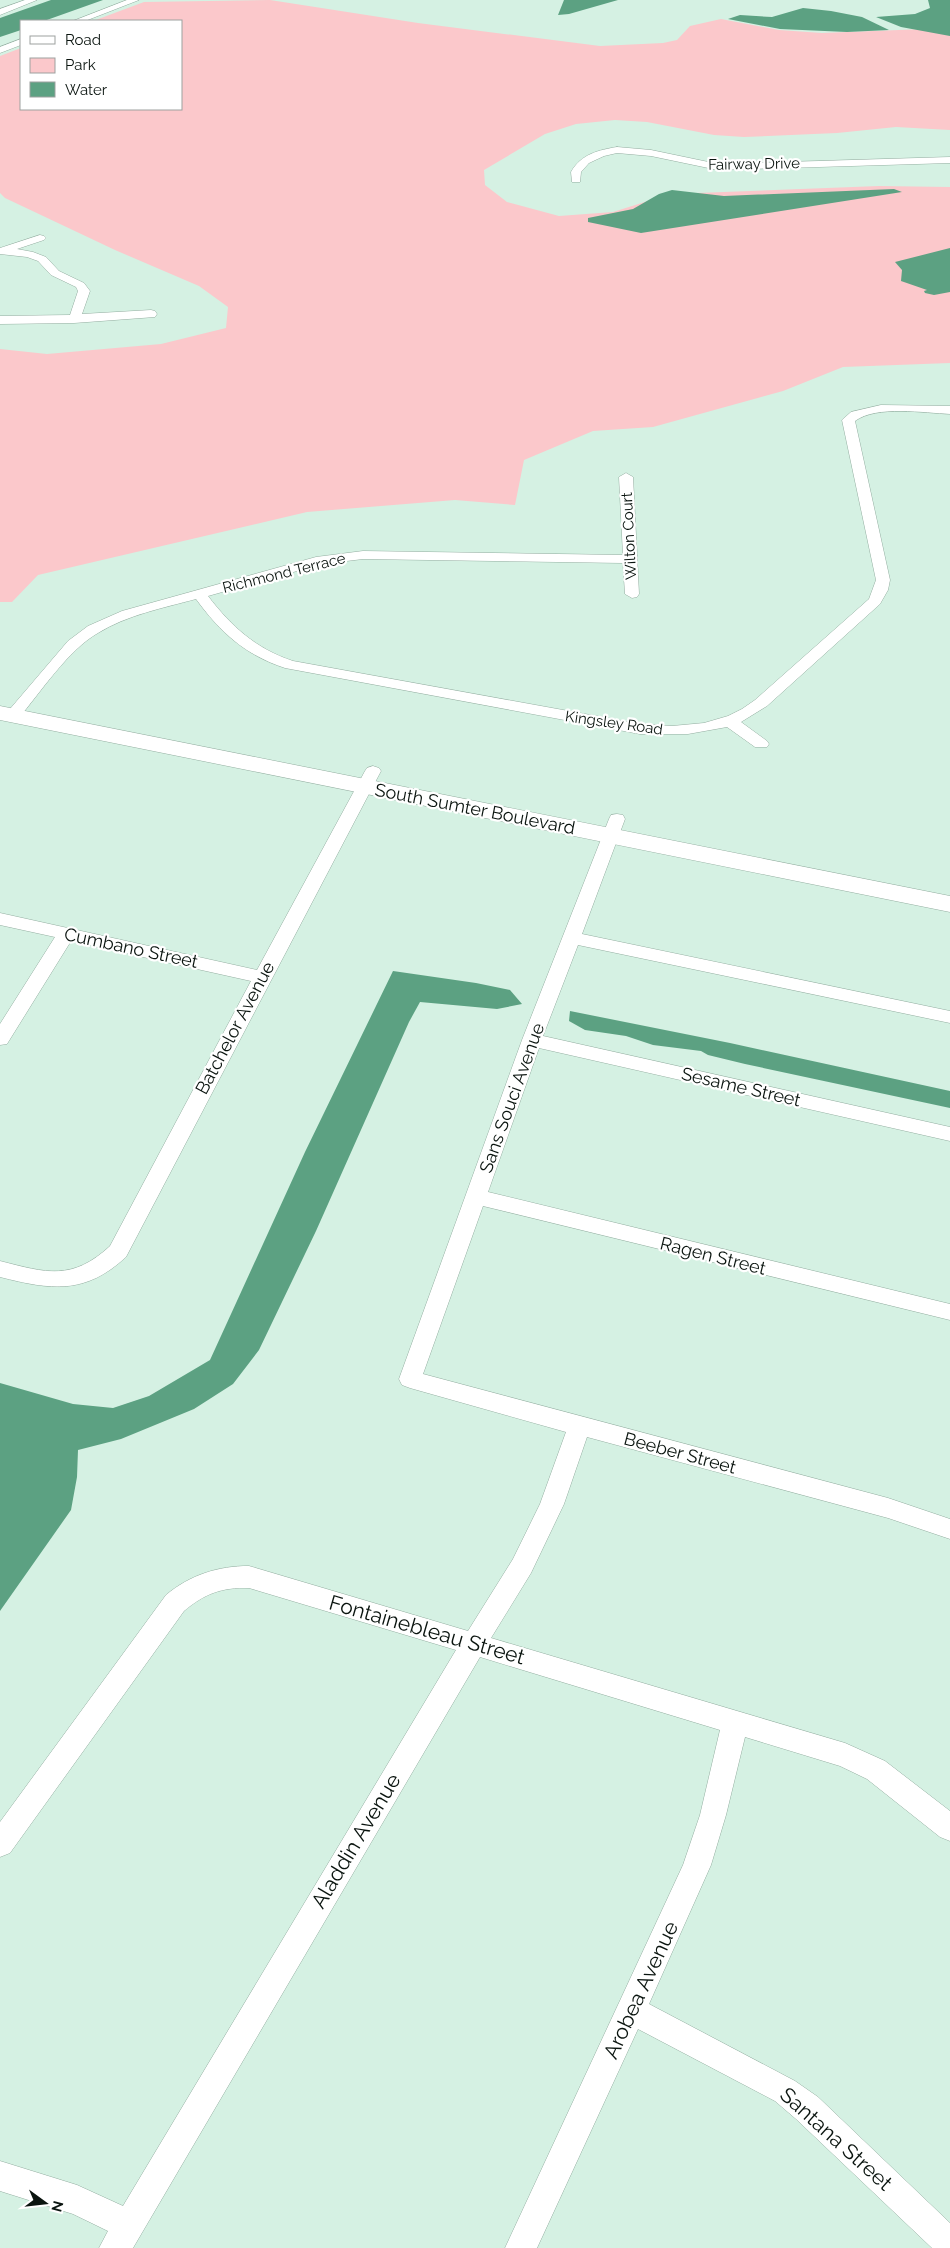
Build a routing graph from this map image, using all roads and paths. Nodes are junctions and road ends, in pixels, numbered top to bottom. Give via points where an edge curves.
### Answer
1 (33, 0) edge
2 (135, 0) edge
3 (0, 12) edge
4 (80, 20) edge
5 (20, 42) edge
6 (0, 50) edge
7 (950, 160) edge
8 (576, 180) dead end
9 (40, 238) dead end
10 (1, 251) edge
11 (151, 314) dead end
12 (74, 319) junction
13 (0, 320) edge
14 (950, 410) edge
15 (626, 478) dead end
16 (631, 559) junction
17 (199, 594) junction
18 (632, 594) dead end
19 (9, 707) edge
20 (730, 720) junction
21 (760, 744) dead end
22 (368, 779) junction
23 (614, 827) junction
24 (950, 885) edge
25 (950, 904) edge
26 (0, 919) edge
27 (66, 934) junction
28 (572, 938) junction
29 (262, 976) junction
30 (950, 1017) edge
31 (0, 1039) edge
32 (532, 1040) junction
33 (950, 1134) edge
34 (476, 1197) junction
35 (0, 1269) edge
36 (950, 1312) edge
37 (410, 1379) joint
38 (579, 1426) junction
39 (950, 1528) edge
40 (474, 1645) junction
41 (735, 1722) junction
42 (950, 1828) edge
43 (0, 1844) edge
44 (631, 2010) junction
45 (0, 2176) edge
46 (122, 2237) edge
47 (950, 2244) edge
48 (521, 2248) edge

1 - 3 street
2 - 4 street
5 - 6 street
7 - 8 street, Fairway Drive via 718,167 652,152 621,151 590,158 577,170
9 - 10 street
10 - 12 street via 42,259 55,273 80,285 84,291
11 - 12 street
12 - 13 street
14 - 20 street, Kingsley Road via 873,410 857,413 848,420 883,580 881,590 875,600 761,702 742,716
15 - 16 street, Wilton Court
16 - 17 street, Richmond Terrace via 347,556 321,560
16 - 18 street, Wilton Court
17 - 19 street, Richmond Terrace via 127,614 93,629 73,644
17 - 20 street, Kingsley Road via 243,644 290,665 640,729 680,730
19 - 22 main road, South Sumter Boulevard
20 - 21 street
22 - 23 main road, South Sumter Boulevard
22 - 29 street, Batchelor Avenue
23 - 24 main road, South Sumter Boulevard
23 - 25 main road, South Sumter Boulevard
23 - 28 street, Sans Souci Avenue
26 - 27 street, Cumbano Street
27 - 29 street, Cumbano Street
27 - 31 street
28 - 30 street
28 - 32 street, Sans Souci Avenue
29 - 35 street, Batchelor Avenue via 118,1251 109,1261 86,1275 53,1281
32 - 33 street, Sesame Street
32 - 34 street, Sans Souci Avenue
34 - 36 street, Ragen Street
34 - 37 street, Sans Souci Avenue
37 - 38 street, Beeber Street
38 - 39 street, Beeber Street via 888,1508
38 - 40 street, Aladdin Avenue via 539,1533
40 - 41 street, Fontainebleau Street
40 - 43 street, Fontainebleau Street via 249,1577 234,1576 199,1585 176,1603
40 - 46 street, Aladdin Avenue
41 - 42 street, Fontainebleau Street via 845,1755 876,1770
41 - 44 street, Arobea Avenue via 713,1815 697,1865
44 - 47 street, Santana Street via 785,2091
44 - 48 street, Arobea Avenue
45 - 46 street via 77,2200

